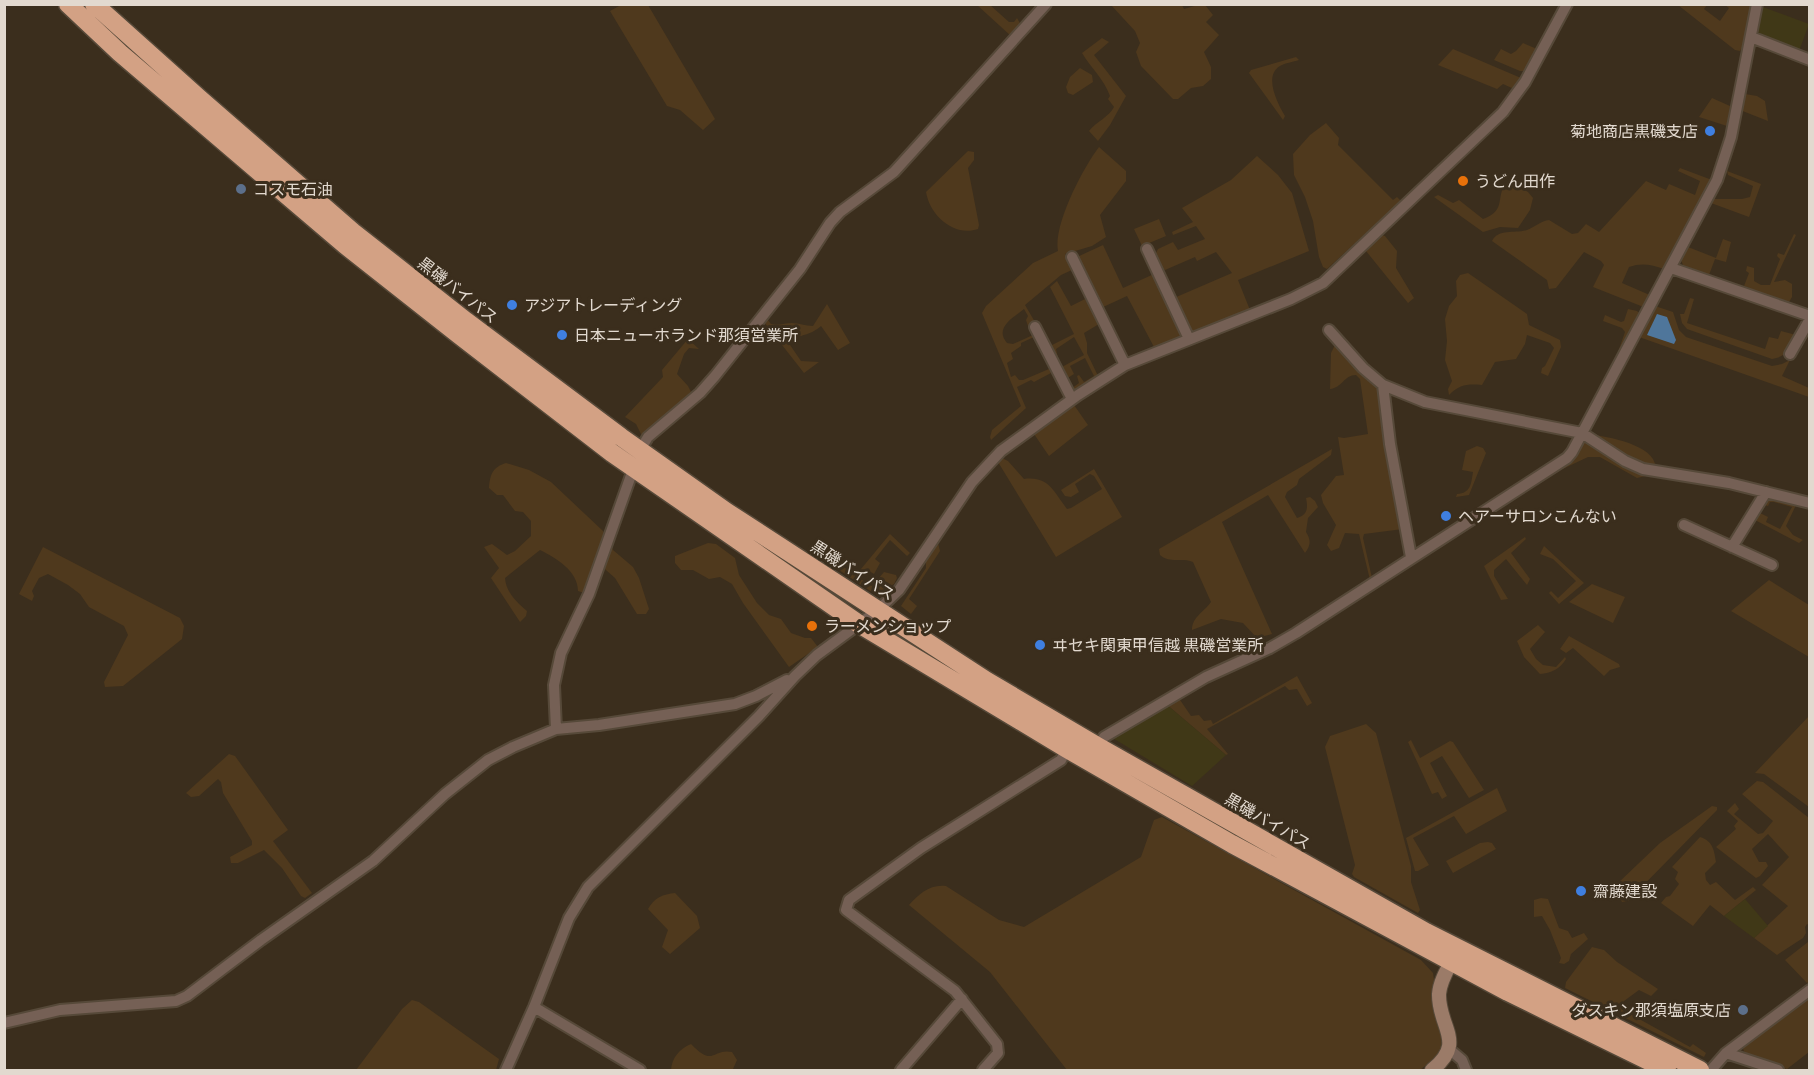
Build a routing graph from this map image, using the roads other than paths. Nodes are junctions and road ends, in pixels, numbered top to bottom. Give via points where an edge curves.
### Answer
1 (68, 4) edge
2 (94, 4) edge
3 (1046, 4) edge
4 (1567, 4) edge
5 (1757, 4) edge
6 (1751, 37) junction
7 (1809, 60) edge
8 (1148, 249) dead end
9 (1072, 257) dead end
10 (1671, 268) junction
11 (1809, 317) edge
12 (1035, 327) dead end
13 (1329, 330) dead end
14 (1189, 339) junction
15 (1790, 354) dead end
16 (1125, 365) junction
17 (1383, 384) junction
18 (1072, 399) junction
19 (1582, 434) junction
20 (640, 450) junction
21 (634, 468) junction
22 (1766, 492) junction
23 (1809, 503) edge
24 (1684, 525) dead end
25 (1732, 547) junction
26 (1411, 557) junction
27 (1772, 566) dead end
28 (878, 610) junction
29 (859, 624) junction
30 (795, 676) junction
31 (556, 729) junction
32 (1099, 747) junction
33 (1068, 749) junction
34 (1454, 955) junction
35 (1809, 990) edge
36 (962, 999) junction
37 (534, 1008) junction
38 (4, 1023) edge
39 (1449, 1050) junction
40 (1726, 1053) junction
41 (506, 1071) edge
42 (640, 1071) edge
43 (901, 1071) edge
44 (983, 1071) edge
45 (1432, 1071) edge
46 (1466, 1071) edge
47 (1667, 1071) edge
48 (1700, 1071) edge
49 (1711, 1071) edge
50 (1778, 1071) edge

1 - 21 highway, 黒磯バイパス via 345,244
2 - 20 highway, 黒磯バイパス via 353,232
3 - 20 street via 894,172 840,212 715,376 648,437
4 - 14 street via 1525,82 1503,112 1323,283
5 - 6 street
6 - 7 street
6 - 10 street via 1731,137 1720,170
8 - 14 street
9 - 16 street
10 - 11 street
10 - 19 street
11 - 15 street
12 - 18 street
13 - 17 street
14 - 16 street
16 - 18 street
17 - 19 street via 1425,402
17 - 26 street
18 - 28 street via 990,461 899,590
19 - 22 street via 1643,469
19 - 26 street via 1567,458
20 - 21 street
20 - 28 highway, 黒磯バイパス
21 - 29 highway, 黒磯バイパス
21 - 31 street via 589,594 561,653 554,685
22 - 23 street
22 - 25 street
24 - 25 street
25 - 27 street
26 - 32 street via 1296,633 1206,677 1104,737
28 - 29 street
28 - 32 highway, 黒磯バイパス
29 - 30 street
29 - 33 highway, 黒磯バイパス
30 - 31 street via 735,704
30 - 37 street via 588,887 569,918
31 - 38 street via 482,765 373,861 187,996 176,1001 60,1010
32 - 34 highway, 黒磯バイパス
33 - 34 highway, 黒磯バイパス via 1233,844
33 - 36 street via 1061,760 921,848 849,900 846,910
34 - 39 street via 1439,993 1450,1035
34 - 47 highway, 黒磯バイパス via 1508,993
34 - 48 highway, 黒磯バイパス
35 - 40 street
36 - 43 street
36 - 44 street via 997,1044 998,1053
37 - 41 street
37 - 42 street
39 - 45 street
39 - 46 street via 1462,1060
40 - 49 street
40 - 50 street

